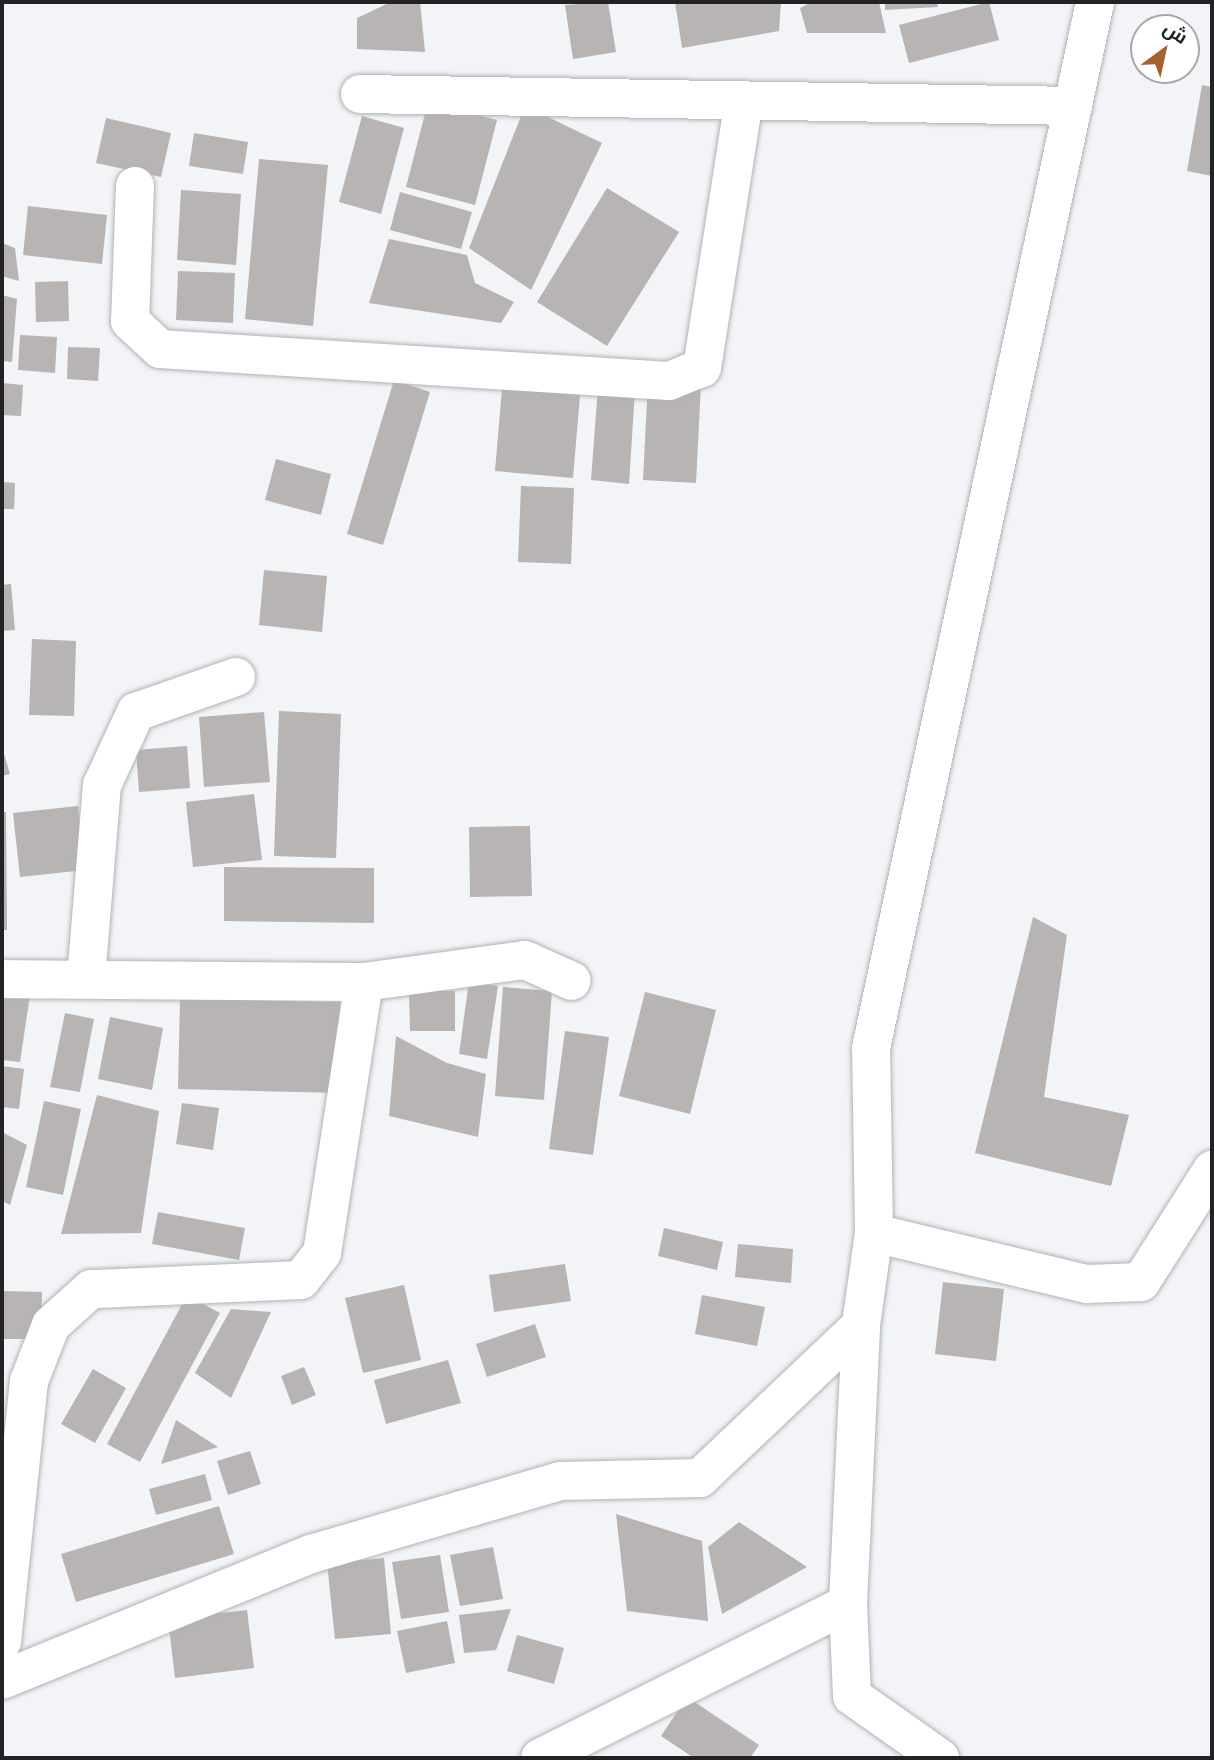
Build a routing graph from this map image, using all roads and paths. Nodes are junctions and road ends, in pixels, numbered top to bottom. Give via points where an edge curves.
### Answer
1 (1095, 2) edge
2 (360, 94) dead end
3 (744, 101) junction
4 (1073, 106) junction
5 (135, 187) dead end
6 (236, 677) dead end
7 (2, 979) edge
8 (86, 979) junction
9 (572, 981) dead end
10 (364, 982) junction
11 (1212, 1170) edge
12 (874, 1233) junction
13 (862, 1325) junction
14 (848, 1604) junction
15 (2, 1642) edge
16 (2, 1680) edge
17 (540, 1758) edge
18 (940, 1758) edge

1 - 4 street
2 - 3 street
3 - 4 street
3 - 5 street via 702,369 670,381 160,349 130,321
4 - 12 street via 870,1048
6 - 8 street via 136,712 102,785
7 - 8 street
8 - 10 street
9 - 10 street via 525,960
10 - 15 street via 322,1254 301,1280 91,1289 51,1325 29,1381
11 - 12 street via 1140,1282 1087,1283
12 - 13 street
13 - 14 street
13 - 16 street via 700,1478 560,1481 311,1554
14 - 17 street
14 - 18 street via 852,1696

